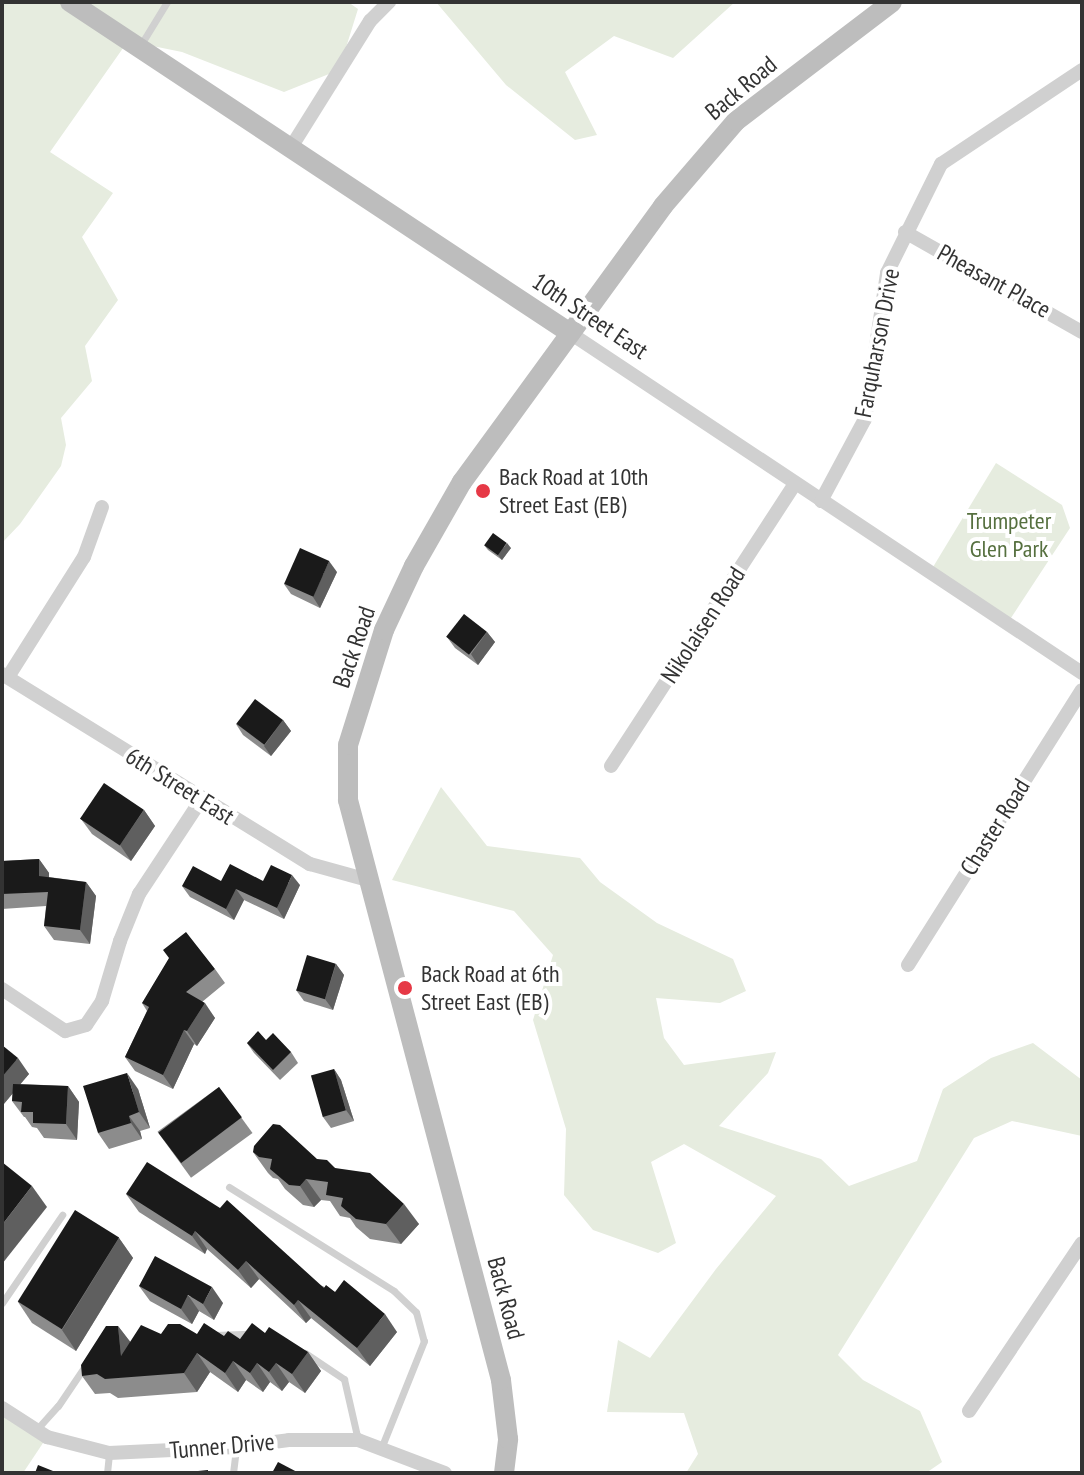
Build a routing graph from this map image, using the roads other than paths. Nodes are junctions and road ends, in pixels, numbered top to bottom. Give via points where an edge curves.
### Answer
1 (70, 2) edge
2 (167, 2) edge
3 (389, 2) edge
4 (892, 2) edge
5 (139, 48) junction
6 (1082, 70) edge
7 (290, 149) junction
8 (905, 232) junction
9 (1082, 332) edge
10 (570, 333) junction
11 (795, 484) junction
12 (821, 501) junction
13 (102, 507) dead end
14 (1082, 673) edge
15 (5, 675) edge
16 (1082, 690) edge
17 (611, 766) dead end
18 (201, 800) junction
19 (368, 880) junction
20 (908, 965) dead end
21 (2, 989) edge
22 (229, 1187) dead end
23 (62, 1215) dead end
24 (1082, 1243) edge
25 (2, 1303) edge
26 (260, 1334) edge
27 (196, 1336) edge
28 (298, 1349) edge
29 (93, 1353) edge
30 (2, 1408) edge
31 (969, 1411) dead end
32 (36, 1430) junction
33 (358, 1440) junction
34 (382, 1446) junction
35 (236, 1447) junction
36 (109, 1453) junction
37 (107, 1473) edge
38 (233, 1473) edge
39 (445, 1473) edge
40 (504, 1473) edge

1 - 5 street, 10th Street East
2 - 5 lane
3 - 7 street via 370,21
4 - 10 street, Back Road via 736,121 663,206
5 - 7 street, 10th Street East
6 - 8 street, Farquharson Drive via 941,164
7 - 10 street, 10th Street East
8 - 9 street, Pheasant Place
8 - 12 street, Farquharson Drive via 887,273 865,419
10 - 11 street, 10th Street East
10 - 19 street, Back Road via 462,482 384,630 348,745 348,800
11 - 12 street, 10th Street East
11 - 17 street, Nikolaisen Road
12 - 14 street, 10th Street East
13 - 15 street via 84,557
15 - 18 street, 6th Street East
16 - 20 street, Chaster Road
18 - 19 street, 6th Street East via 310,864
18 - 21 street via 139,894 102,1001 86,1025 65,1031
19 - 40 street, Back Road via 501,1380 508,1439
22 - 34 lane via 394,1291 416,1312 424,1341
23 - 25 lane
24 - 31 street
26 - 27 lane
28 - 33 lane via 344,1379
29 - 32 lane
30 - 32 street, Tunner Drive
32 - 36 street, Tunner Drive
33 - 34 street, Tunner Drive
33 - 35 street, Tunner Drive
34 - 39 street, Tunner Drive
35 - 36 street, Tunner Drive
35 - 38 lane
36 - 37 lane

